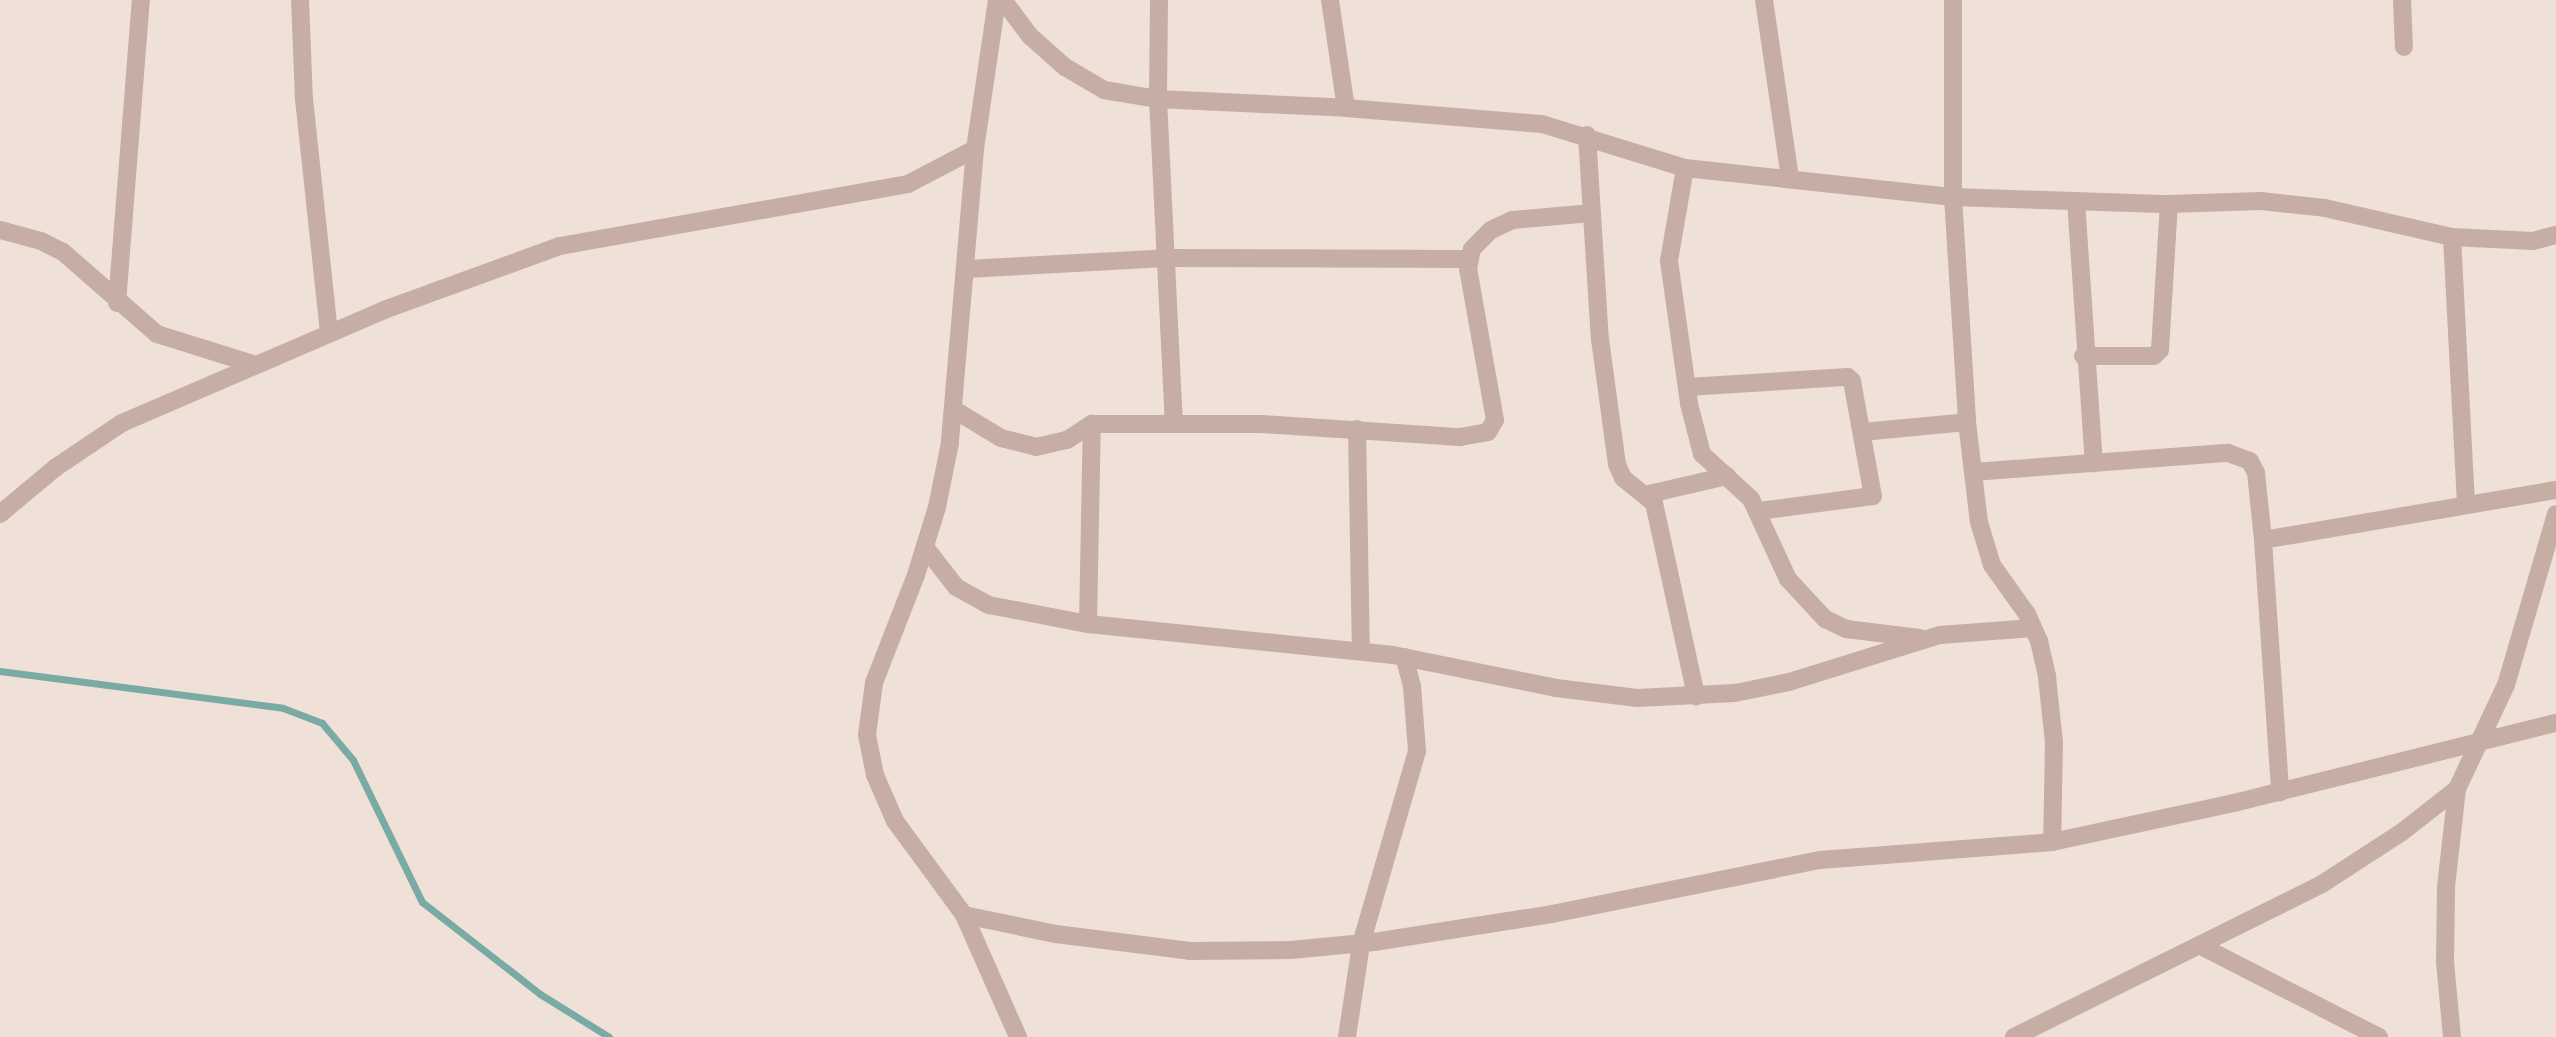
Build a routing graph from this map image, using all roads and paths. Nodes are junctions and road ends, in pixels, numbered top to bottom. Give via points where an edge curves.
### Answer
1 (141, 0) edge
2 (300, 0) edge
3 (998, 0) edge
4 (1003, 0) edge
5 (1159, 0) edge
6 (1330, 0) edge
7 (1764, 0) edge
8 (1953, 0) edge
9 (2402, 0) edge
10 (2404, 47) dead end
11 (1158, 99) junction
12 (1346, 108) junction
13 (1587, 135) junction
14 (975, 149) junction
15 (1685, 168) junction
16 (1790, 179) junction
17 (1953, 197) junction
18 (2076, 201) junction
19 (2169, 204) junction
20 (1592, 213) junction
21 (0, 230) edge
22 (2556, 235) edge
23 (2452, 237) junction
24 (1167, 258) junction
25 (1468, 259) junction
26 (966, 269) junction
27 (117, 303) junction
28 (329, 334) junction
29 (2083, 356) junction
30 (256, 365) junction
31 (1687, 387) junction
32 (953, 409) junction
33 (1967, 422) junction
34 (1174, 423) junction
35 (1092, 424) junction
36 (1357, 429) junction
37 (1862, 432) junction
38 (2094, 463) junction
39 (1973, 472) junction
40 (1727, 476) junction
41 (2556, 490) edge
42 (1649, 494) junction
43 (2466, 505) junction
44 (1759, 511) junction
45 (0, 514) edge
46 (2556, 514) edge
47 (2263, 540) junction
48 (925, 547) junction
49 (1088, 624) junction
50 (2033, 628) junction
51 (1925, 639) junction
52 (1361, 651) junction
53 (1404, 657) junction
54 (1696, 696) junction
55 (2556, 723) edge
56 (2480, 741) junction
57 (2457, 789) junction
58 (2280, 792) junction
59 (2052, 842) junction
60 (964, 915) junction
61 (1361, 944) junction
62 (2201, 946) junction
63 (1018, 1037) edge
64 (1347, 1037) edge
65 (2014, 1037) edge
66 (2379, 1037) edge
67 (2452, 1037) edge

1 - 27 street
2 - 28 street via 304,99
3 - 14 street
4 - 11 street via 1030,36 1065,67 1104,90
5 - 11 street
6 - 12 street
7 - 16 street
8 - 17 street
9 - 10 street
11 - 12 street
11 - 24 street
12 - 13 street via 1520,122
13 - 15 street
13 - 20 street
14 - 26 street
14 - 28 street via 908,184 560,246
15 - 16 street
15 - 31 street via 1669,261
16 - 17 street
17 - 18 street
17 - 33 street
18 - 19 street
18 - 29 street
19 - 23 street via 2261,201 2325,208
19 - 29 street via 2161,350 2154,356
20 - 25 street via 1501,224 1479,238
20 - 42 street via 1617,464 1623,478
21 - 27 street via 62,252
22 - 23 street via 2533,241
23 - 43 street
24 - 25 street
24 - 26 street
24 - 34 street
25 - 36 street via 1494,426 1488,432 1460,437
26 - 32 street
27 - 30 street via 157,334
28 - 30 street
29 - 38 street
30 - 45 street via 122,423 55,468
31 - 37 street via 1848,377
31 - 40 street via 1702,454
32 - 35 street via 1001,438 1036,447 1067,440
32 - 48 street via 937,507
33 - 37 street
33 - 39 street
34 - 35 street
34 - 36 street
35 - 49 street
36 - 52 street
37 - 44 street via 1873,496
38 - 39 street
38 - 47 street via 2239,454 2256,473
39 - 50 street via 1986,552
40 - 42 street
40 - 44 street
41 - 43 street
42 - 54 street via 1659,516
43 - 47 street
44 - 51 street via 1788,579 1825,619 1869,634
46 - 56 street via 2530,614 2506,685
47 - 58 street
48 - 49 street via 946,578 989,605
48 - 60 street via 874,683 867,735 875,775 895,821
49 - 52 street
50 - 51 street
50 - 59 street via 2051,710
51 - 54 street via 1789,682
52 - 53 street
53 - 54 street via 1556,688 1637,698
53 - 61 street via 1414,696 1418,751
55 - 56 street
56 - 57 street
56 - 58 street
57 - 62 street via 2402,832 2322,884
57 - 67 street via 2446,900 2445,962
58 - 59 street
59 - 61 street via 1820,860 1552,914
60 - 61 street via 1056,934 1190,951 1239,953
60 - 63 street
61 - 64 street
62 - 65 street
62 - 66 street

